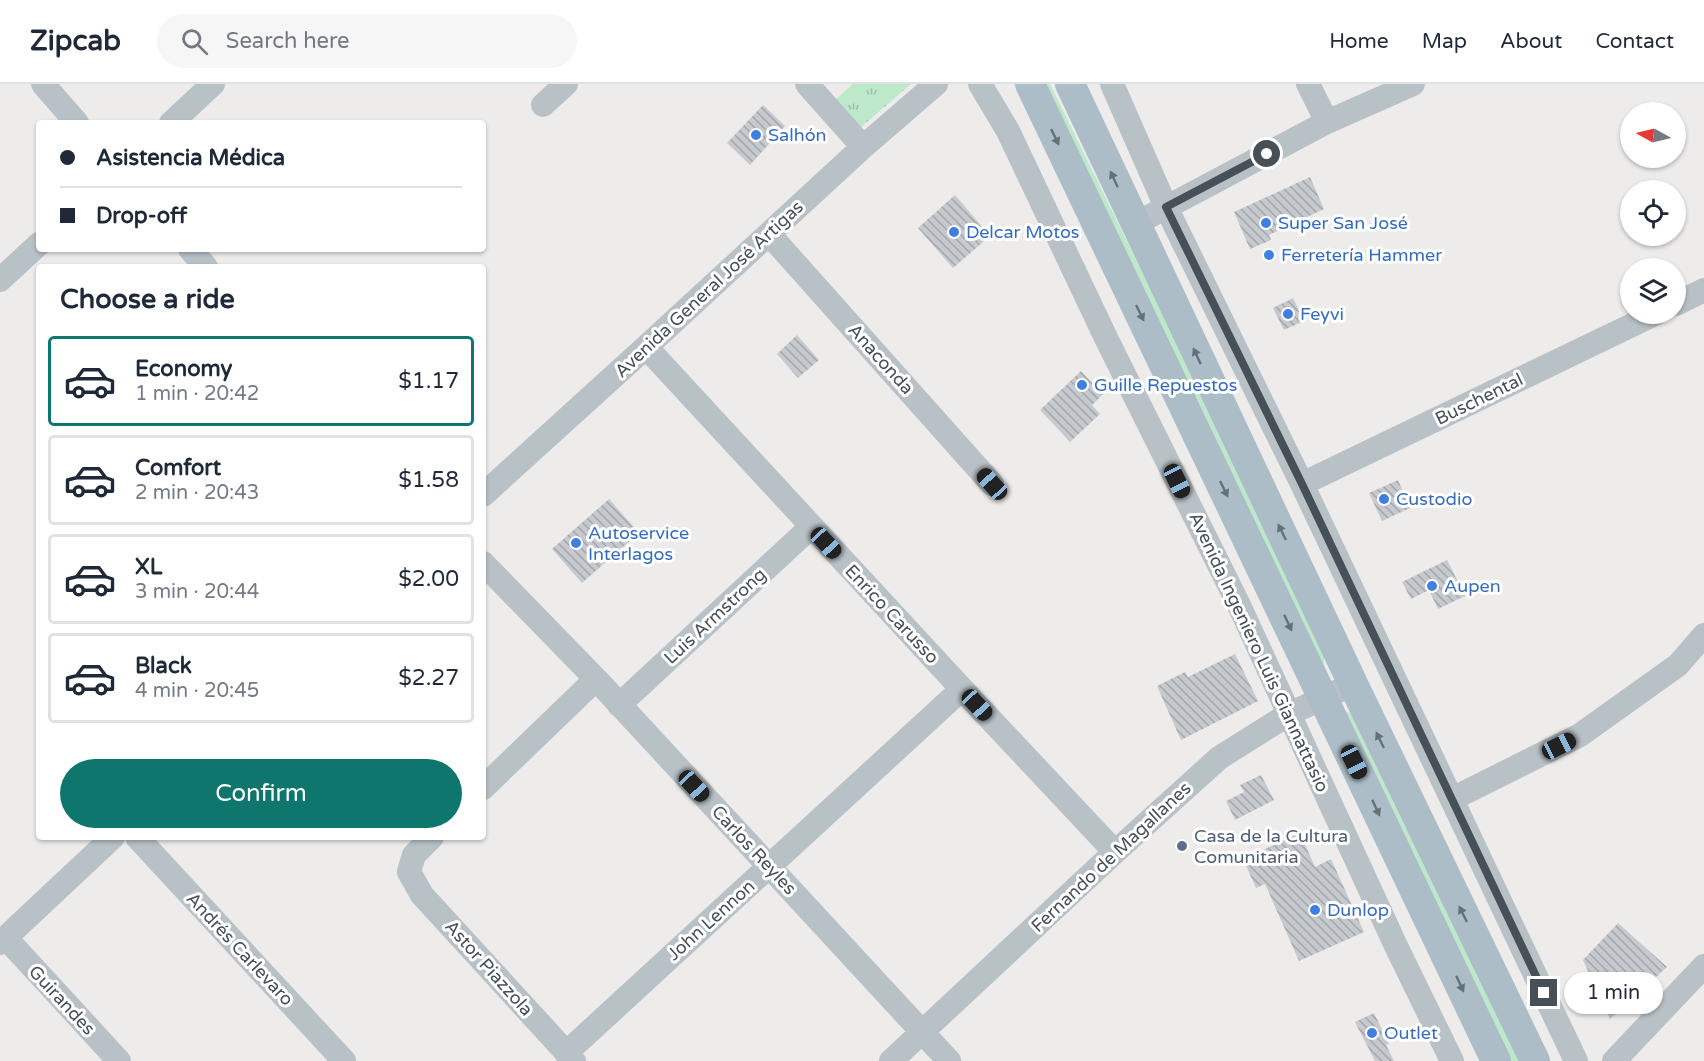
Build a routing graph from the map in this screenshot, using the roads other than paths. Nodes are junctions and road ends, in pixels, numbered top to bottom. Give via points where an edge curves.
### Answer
1 (43, 84) edge
2 (213, 84) edge
3 (566, 84) edge
4 (807, 84) edge
5 (936, 84) edge
6 (980, 84) edge
7 (1030, 84) edge
8 (1070, 84) edge
9 (1112, 84) edge
10 (1308, 84) edge
11 (1413, 84) edge
12 (543, 105) dead end
13 (74, 120) edge
14 (174, 120) edge
15 (1327, 122) junction
16 (863, 147) junction
17 (1166, 207) junction
18 (1135, 224) junction
19 (769, 234) junction
20 (36, 247) edge
21 (192, 252) edge
22 (203, 264) edge
23 (0, 280) edge
24 (1704, 290) edge
25 (1686, 299) edge
26 (1634, 324) edge
27 (646, 347) junction
28 (992, 484) dead end
29 (1302, 484) junction
30 (486, 492) edge
31 (811, 527) junction
32 (486, 566) edge
33 (1263, 570) junction
34 (1238, 603) junction
35 (1704, 635) edge
36 (596, 679) junction
37 (1353, 684) junction
38 (962, 689) junction
39 (1323, 699) junction
40 (619, 705) junction
41 (1289, 714) junction
42 (486, 785) edge
43 (1452, 799) junction
44 (110, 840) edge
45 (140, 840) edge
46 (429, 840) edge
47 (1116, 852) junction
48 (769, 867) junction
49 (3, 941) edge
50 (1704, 966) edge
51 (922, 1032) junction
52 (570, 1057) edge
53 (118, 1061) edge
54 (344, 1061) edge
55 (891, 1061) edge
56 (949, 1061) edge
57 (1452, 1061) edge
58 (1496, 1061) edge
59 (1535, 1061) edge
60 (1576, 1061) edge
61 (1614, 1061) edge

1 - 13 street
2 - 14 street
3 - 12 street
4 - 16 street
5 - 16 street, Avenida General José Artigas
6 - 34 street, Avenida Ingeniero Luis Giannattasio via 1008,131
7 -> 33 main road, Avenida Ingeniero Luis Giannattasio
18 -> 8 main road
9 - 17 street
10 - 15 street
11 - 15 street
15 - 17 street
16 - 19 street, Avenida General José Artigas
17 - 18 street
17 - 29 street
37 -> 18 main road
19 - 27 street, Avenida General José Artigas
19 - 28 street, Anaconda
20 - 23 street
21 - 22 street
24 - 25 street
26 - 29 street, Buschental
27 - 30 street, Avenida General José Artigas
27 - 31 street, Enrico Carusso
29 - 43 street
31 - 38 street, Enrico Carusso
31 - 40 street, Luis Armstrong
32 - 36 street, Carlos Reyles
33 - 34 street
33 -> 39 main road, Avenida Ingeniero Luis Giannattasio
34 - 41 street, Avenida Ingeniero Luis Giannattasio
35 - 43 street via 1678,665 1580,735
36 - 40 street, Carlos Reyles
36 - 42 street
37 - 39 street, Fernando de Magallanes
59 -> 37 main road
38 - 47 street, Enrico Carusso
38 - 48 street, John Lennon
39 - 41 street, Fernando de Magallanes
39 -> 58 main road, Avenida Ingeniero Luis Giannattasio
40 - 48 street, Carlos Reyles
41 - 47 street, Fernando de Magallanes via 1219,758
41 - 57 street, Avenida Ingeniero Luis Giannattasio
43 - 60 street
44 - 49 street
45 - 54 street, Andrés Carlevaro
46 - 52 street, Astor Piazzola via 414,855 409,872 422,894
47 - 51 street, Fernando de Magallanes
48 - 51 street, Carlos Reyles
48 - 52 street, John Lennon
49 - 53 street, Guirandes
50 - 61 street
51 - 55 street, Fernando de Magallanes
51 - 56 street, Carlos Reyles

